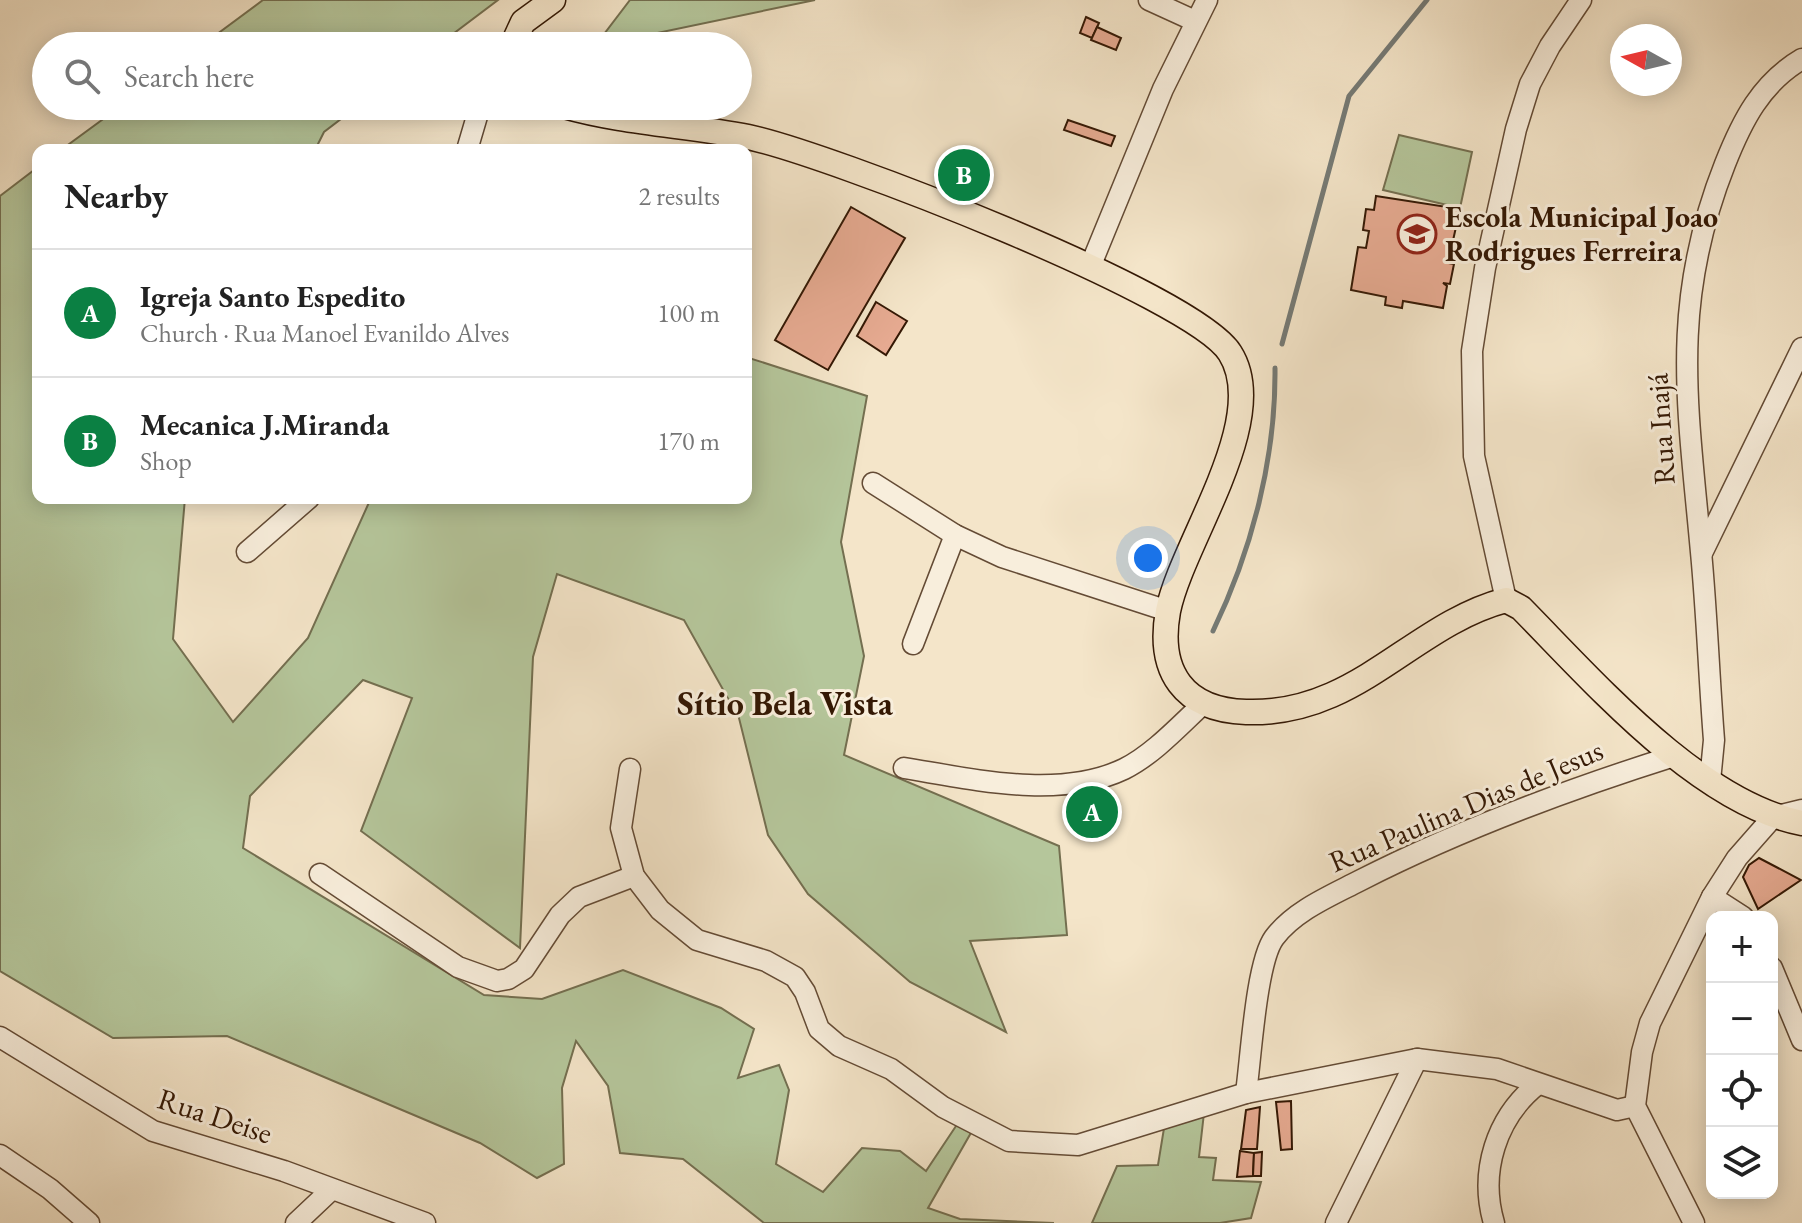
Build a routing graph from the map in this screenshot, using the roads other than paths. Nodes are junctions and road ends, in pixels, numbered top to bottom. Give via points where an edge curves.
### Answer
1 (553, 0) edge
2 (1149, 0) edge
3 (1207, 0) edge
4 (1581, 0) edge
5 (1195, 21) junction
6 (518, 32) edge
7 (1802, 59) edge
8 (476, 120) edge
9 (647, 120) edge
10 (469, 144) edge
11 (1090, 267) junction
12 (1802, 348) edge
13 (873, 483) dead end
14 (302, 504) edge
15 (955, 535) junction
16 (247, 552) dead end
17 (1702, 553) junction
18 (1506, 600) junction
19 (1168, 611) junction
20 (913, 644) dead end
21 (1205, 702) junction
22 (1674, 756) junction
23 (904, 768) dead end
24 (630, 769) dead end
25 (1710, 781) junction
26 (1802, 810) edge
27 (1773, 817) junction
28 (1802, 823) edge
29 (320, 874) dead end
30 (634, 876) junction
31 (1712, 897) junction
32 (1734, 911) edge
33 (1778, 982) edge
34 (0, 1037) edge
35 (1802, 1040) edge
36 (1417, 1059) junction
37 (1538, 1084) junction
38 (1246, 1093) junction
39 (1635, 1106) junction
40 (0, 1155) edge
41 (330, 1191) junction
42 (89, 1223) edge
43 (296, 1223) edge
44 (425, 1223) edge
45 (1336, 1223) edge
46 (1494, 1223) edge
47 (1694, 1223) edge

1 - 6 main road via 523,22
2 - 5 street
3 - 5 street
4 - 18 street via 1537,71 1516,129 1472,351 1474,456
5 - 11 street
7 - 17 street, Rua Inajá via 1765,87 1734,141 1699,243 1688,304 1685,392
8 - 10 street
9 - 11 main road via 789,148
11 - 19 main road via 1174,309 1216,338 1240,376 1239,421
12 - 17 street
13 - 15 street
14 - 16 street
15 - 19 street via 1002,557
15 - 20 street
17 - 25 street, Rua Inajá via 1714,740
18 - 21 main road via 1471,612 1320,702 1289,710 1234,712
18 - 22 main road via 1521,608
19 - 21 main road via 1171,671 1180,688
21 - 23 street via 1144,757 1101,778 1044,784
22 - 25 main road
22 - 38 street, Rua Paulina Dias de Jesus via 1585,783 1397,861 1290,921 1272,940 1263,969
24 - 30 street via 621,828
25 - 27 main road
26 - 27 street
27 - 28 main road
27 - 31 street
29 - 30 street via 458,967 497,981 524,969 560,915 579,897
30 - 38 street via 660,910 697,940 766,961 795,977 819,1029 839,1046 891,1069 943,1107 1009,1141 1078,1145
31 - 32 street
31 - 39 street via 1650,1023
33 - 35 street
34 - 41 street, Rua Deise via 153,1131 284,1171
36 - 37 street via 1481,1066
36 - 38 street
36 - 45 street
37 - 39 street via 1617,1110
37 - 46 street via 1512,1107 1494,1148 1489,1196
39 - 47 street
40 - 42 street
41 - 43 street
41 - 44 street, Rua Deise

